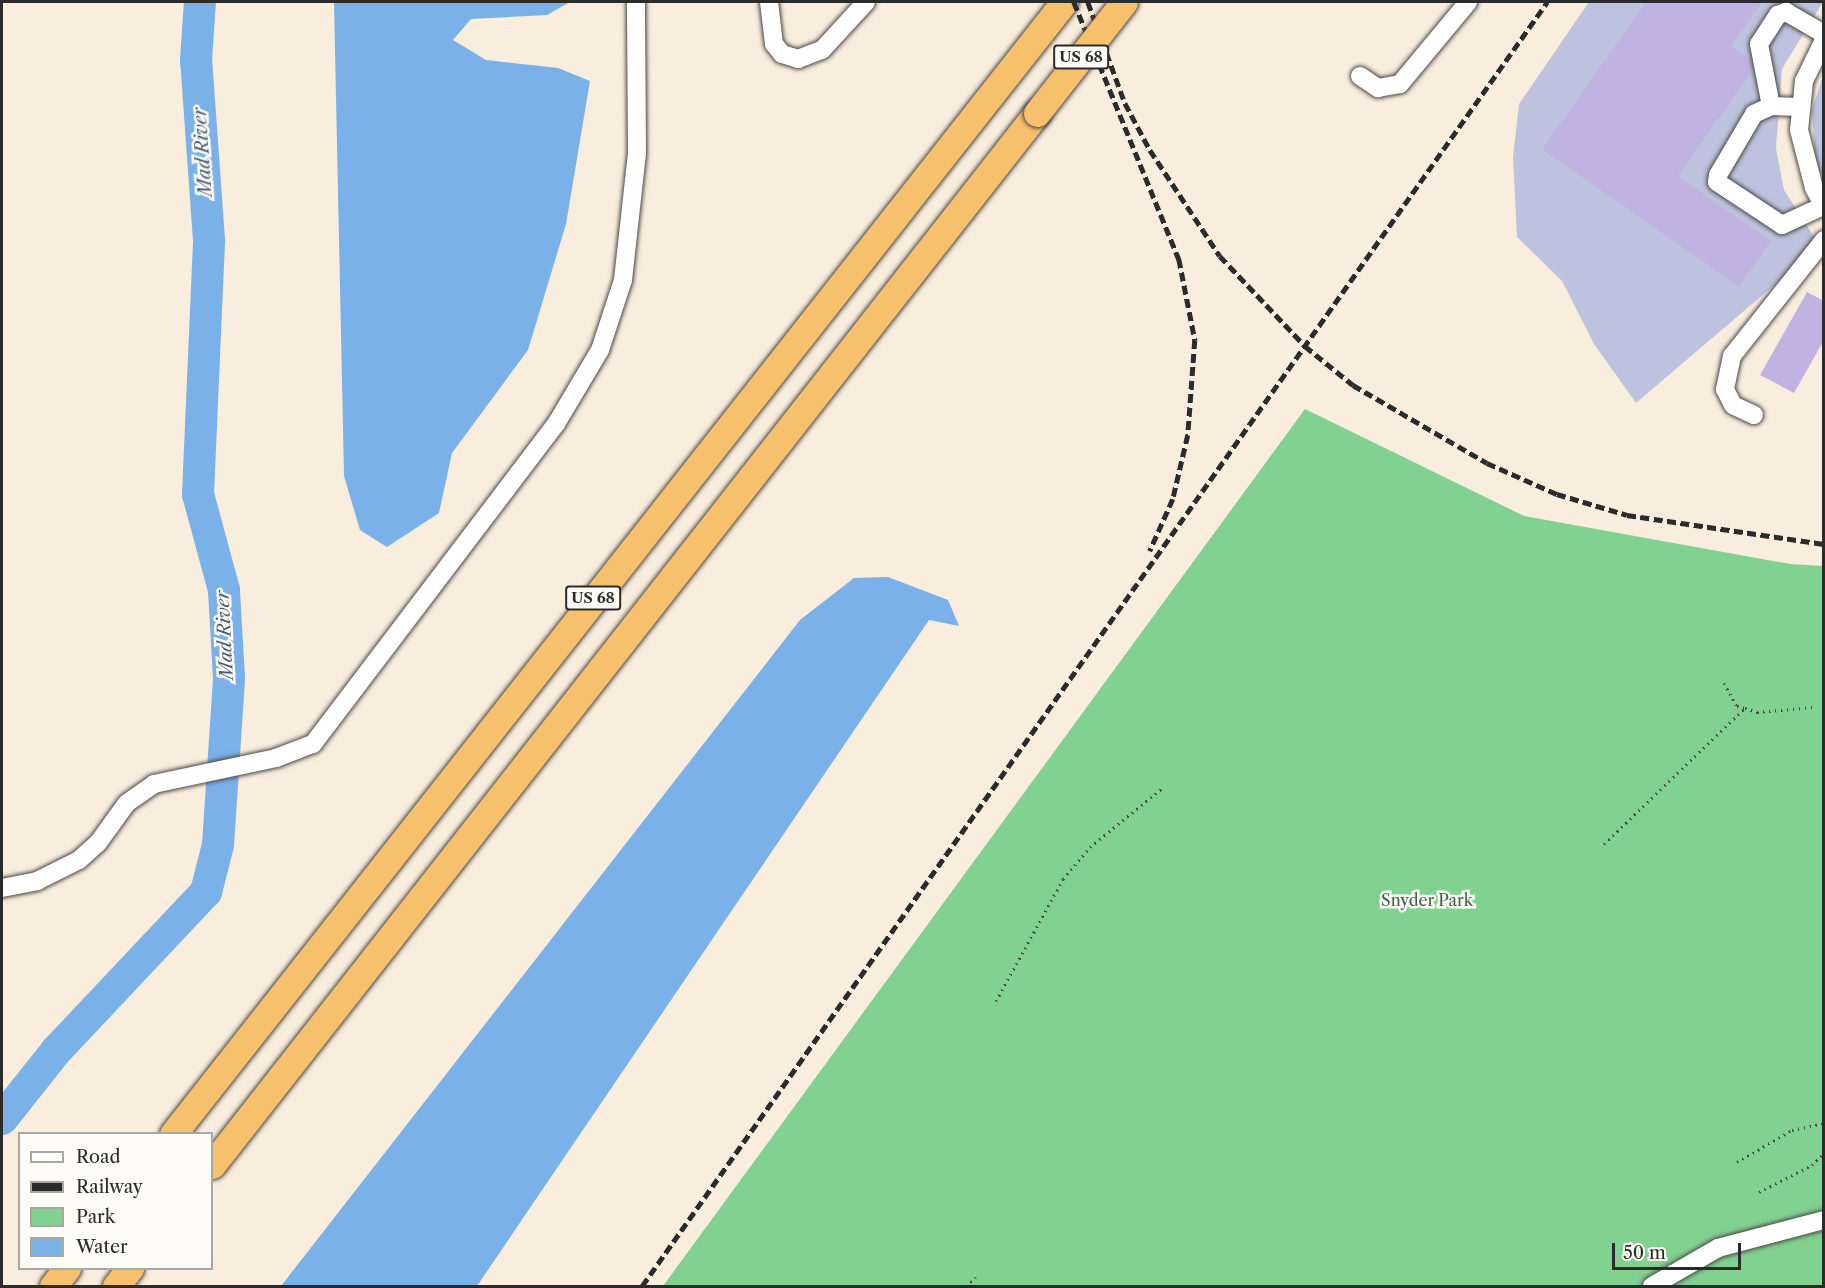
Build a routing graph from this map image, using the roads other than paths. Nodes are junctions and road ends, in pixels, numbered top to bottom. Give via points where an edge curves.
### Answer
1 (636, 2) edge
2 (769, 2) edge
3 (866, 2) edge
4 (1064, 2) edge
5 (1124, 2) edge
6 (1468, 2) edge
7 (1824, 34) edge
8 (1824, 40) edge
9 (1360, 76) dead end
10 (1771, 106) junction
11 (1799, 107) junction
12 (1823, 206) edge
13 (1824, 240) edge
14 (1754, 415) dead end
15 (2, 888) edge
16 (175, 1132) edge
17 (213, 1164) edge
18 (1824, 1220) edge
19 (66, 1270) edge
20 (129, 1270) edge
21 (139, 1270) edge
22 (53, 1287) edge
23 (116, 1287) edge
24 (129, 1287) edge
25 (1652, 1287) edge

1 - 15 street via 639,93 630,236 623,280 600,350 556,424 327,731 300,751 195,773 141,790 98,843 61,871
2 - 3 street via 774,44 782,54 798,59 830,44
4 - 16 highway, US 68
5 - 17 highway, US 68, bridge
6 - 9 street via 1400,84 1378,88
7 - 10 street via 1786,12 1778,15 1759,44
8 - 11 street via 1804,81
10 - 11 street
10 - 12 street via 1755,114 1717,182 1782,225
11 - 12 street via 1803,154
13 - 14 street via 1732,356 1725,389 1733,405
18 - 25 street via 1718,1248
19 - 22 highway
20 - 23 highway
21 - 24 highway

